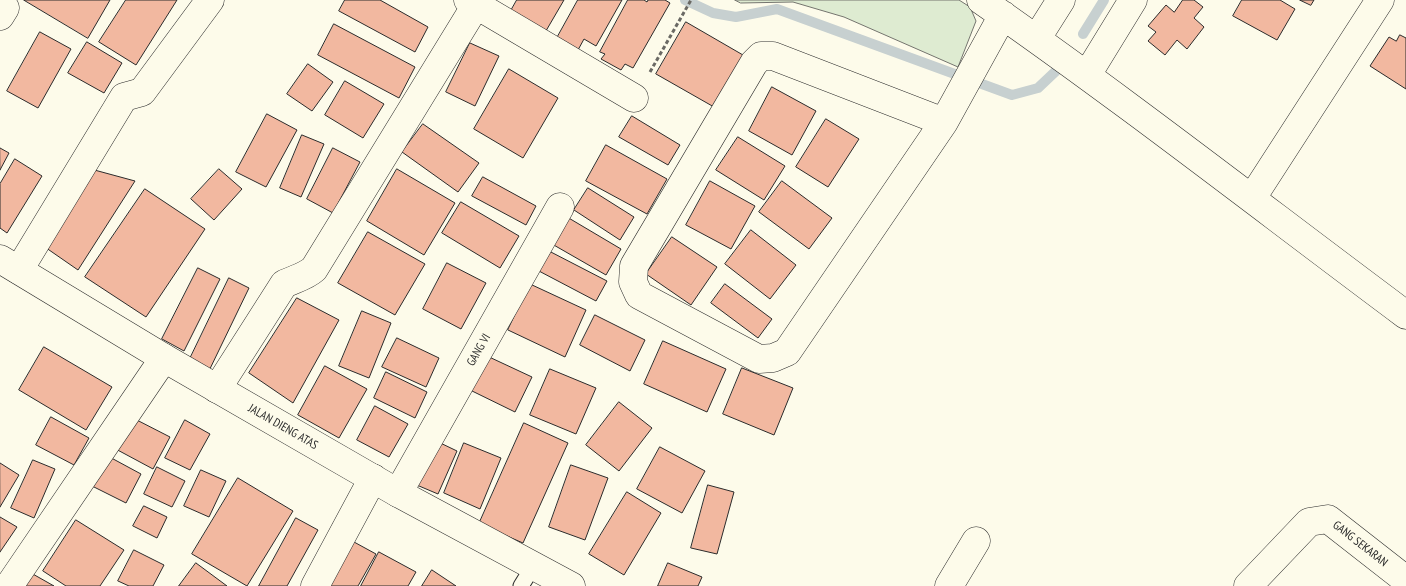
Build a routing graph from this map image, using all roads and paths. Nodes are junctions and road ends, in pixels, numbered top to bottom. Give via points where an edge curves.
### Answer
1 (210, 0) edge
2 (691, 0) edge
3 (981, 0) edge
4 (1061, 0) edge
5 (1133, 0) edge
6 (1380, 0) edge
7 (472, 2) edge
8 (1003, 15) junction
9 (1037, 38) junction
10 (1087, 76) junction
11 (634, 98) joint
12 (948, 114) junction
13 (1252, 198) junction
14 (560, 208) dead end
15 (9, 265) edge
16 (1405, 313) edge
17 (164, 358) junction
18 (217, 389) junction
19 (373, 478) junction
20 (398, 493) junction
21 (976, 541) dead end
22 (527, 576) edge
23 (1406, 580) edge
24 (9, 586) edge
25 (315, 586) edge
26 (571, 586) edge
27 (949, 586) edge
28 (1248, 586) edge

1 - 15 street via 142,92 124,97
2 - 11 path
3 - 8 street
4 - 9 street
5 - 10 street
6 - 13 street
7 - 11 street
7 - 18 street via 314,270 284,284
8 - 9 street
8 - 12 street
9 - 10 street
10 - 13 street
12 - 12 street via 773,56 762,56 754,63 634,266 633,282 638,295 759,359 787,352
13 - 16 street
14 - 20 street, GANG VI
15 - 17 street, JALAN DIENG ATAS
17 - 18 street, JALAN DIENG ATAS
17 - 24 street
18 - 19 street, JALAN DIENG ATAS
19 - 20 street, JALAN DIENG ATAS
19 - 25 street
20 - 22 street, JALAN DIENG ATAS
21 - 27 street
22 - 26 street, JALAN DIENG ATAS
23 - 28 street, GANG SEKARAN via 1328,519 1309,522

